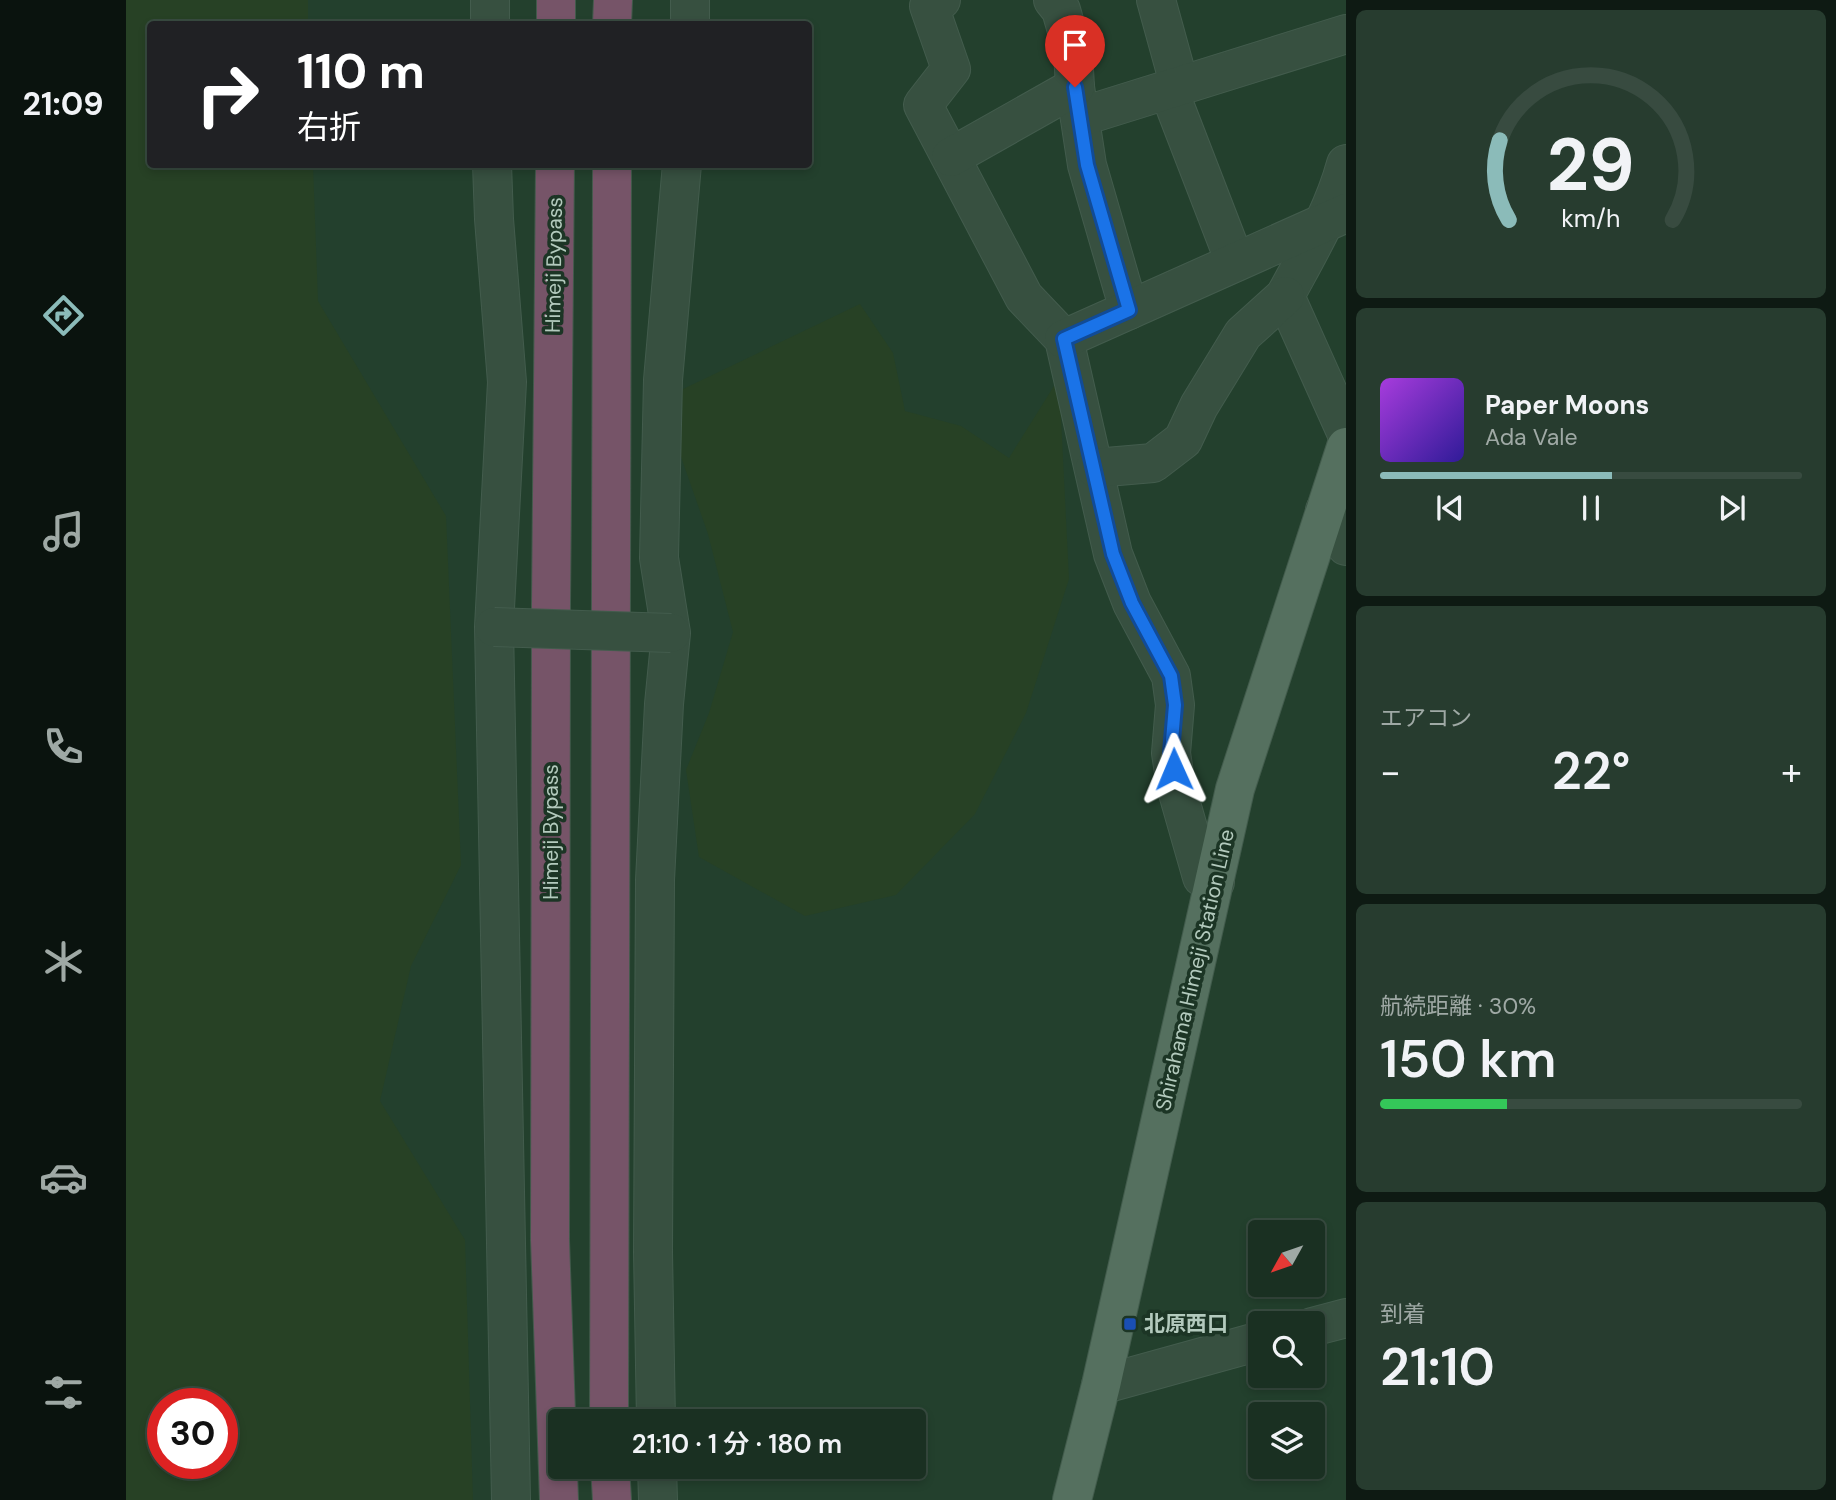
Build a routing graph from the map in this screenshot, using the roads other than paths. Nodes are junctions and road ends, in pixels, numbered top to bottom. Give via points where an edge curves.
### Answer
1 (490, 0) edge
2 (556, 0) edge
3 (612, 0) edge
4 (690, 0) edge
5 (941, 0) edge
6 (1156, 0) edge
7 (1063, 3) edge
8 (490, 21) edge
9 (556, 21) edge
10 (612, 21) edge
11 (690, 21) edge
12 (1346, 34) edge
13 (1175, 89) junction
14 (1077, 102) junction
15 (951, 157) junction
16 (1346, 164) edge
17 (492, 168) edge
18 (555, 168) edge
19 (612, 168) edge
20 (682, 168) edge
21 (1335, 217) edge
22 (1235, 262) junction
23 (1285, 296) junction
24 (1129, 310) junction
25 (1064, 339) junction
26 (1346, 432) edge
27 (1346, 447) edge
28 (1095, 468) junction
29 (1325, 510) junction
30 (1346, 546) edge
31 (494, 627) junction
32 (671, 633) junction
33 (1214, 882) junction
34 (1346, 1318) edge
35 (1325, 1324) edge
36 (1248, 1344) edge
37 (1101, 1385) junction
38 (609, 1409) edge
39 (656, 1409) edge
40 (611, 1479) edge
41 (657, 1479) edge
42 (511, 1500) edge
43 (559, 1500) edge
44 (612, 1500) edge
45 (658, 1500) edge
46 (1072, 1500) edge

1 - 8 street
2 - 9 highway
3 - 10 highway
4 - 11 street
5 - 15 street via 929,6 951,69 923,105
6 - 13 street
7 - 14 street
12 - 13 street
13 - 14 street
13 - 22 street
14 - 15 street
14 - 24 street via 1087,165
15 - 25 street via 1024,296
16 - 21 street
17 - 31 street via 507,382
18 - 43 highway, Himeji Bypass via 550,1240
19 - 38 highway
20 - 32 street via 663,380 659,558
21 - 22 street
21 - 23 street
22 - 24 street
23 - 26 street
23 - 28 street via 1243,334 1183,440 1153,463
24 - 25 street
25 - 28 street
27 - 29 main road, Shirahama Himeji Station Line
28 - 33 street via 1113,554 1132,603 1171,676 1176,786 1202,877
29 - 30 street
29 - 33 main road, Shirahama Himeji Station Line via 1235,789
31 - 32 street, bridge
31 - 42 street
32 - 39 street via 655,880
33 - 37 main road, Shirahama Himeji Station Line
34 - 35 street
36 - 37 street
37 - 46 main road, Shirahama Himeji Station Line
40 - 44 highway
41 - 45 street

